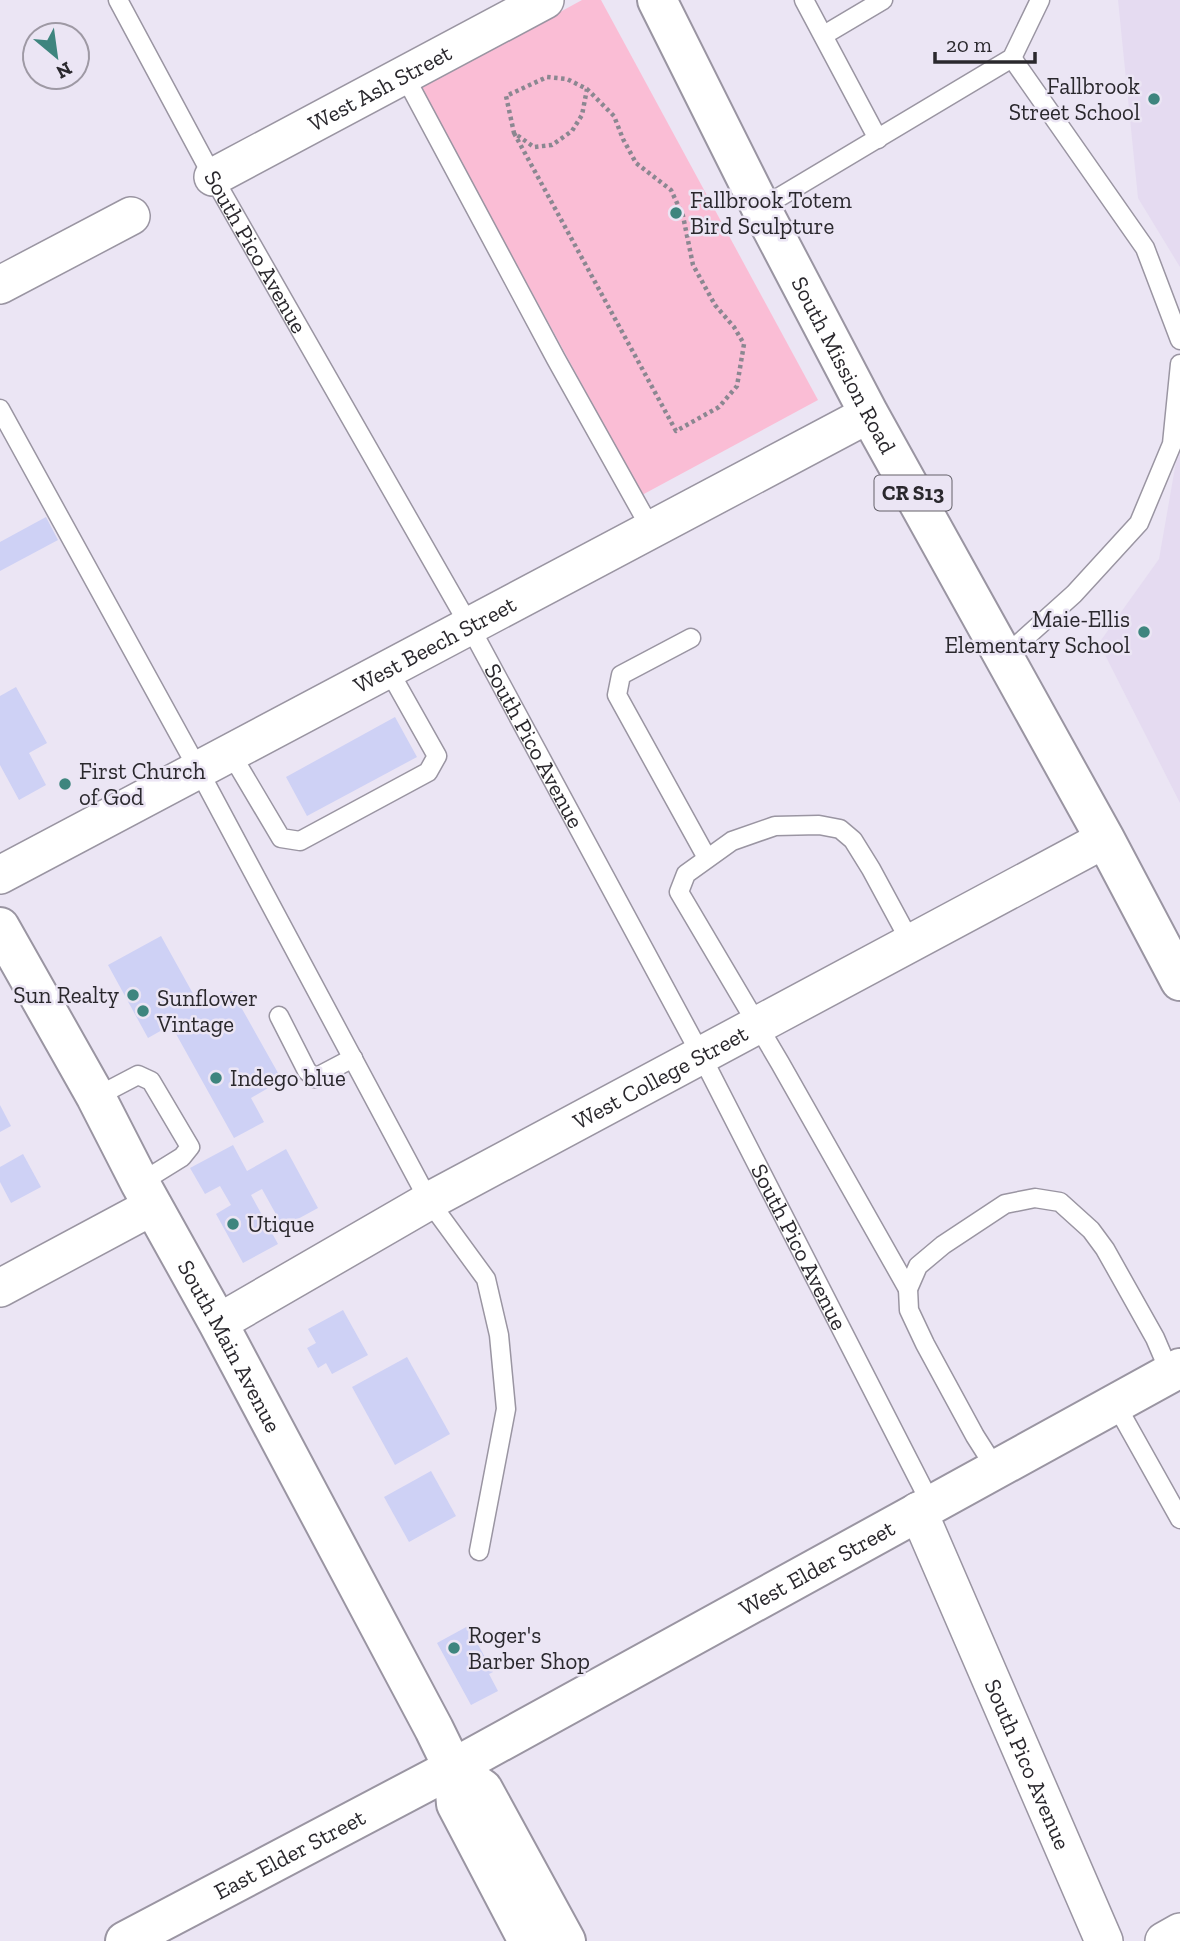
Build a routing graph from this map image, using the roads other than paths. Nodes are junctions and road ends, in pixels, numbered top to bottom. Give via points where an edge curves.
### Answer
1 (118, 0) edge
2 (545, 0) edge
3 (657, 0) edge
4 (804, 0) edge
5 (883, 0) edge
6 (1040, 0) edge
7 (824, 35) junction
8 (1012, 58) junction
9 (404, 75) junction
10 (878, 139) junction
11 (213, 177) junction
12 (761, 208) junction
13 (131, 216) dead end
14 (0, 285) edge
15 (1180, 340) edge
16 (1180, 365) edge
17 (0, 409) edge
18 (869, 414) junction
19 (651, 530) junction
20 (469, 625) junction
21 (691, 638) dead end
22 (1004, 657) junction
23 (388, 669) junction
24 (230, 752) junction
25 (198, 769) junction
26 (1105, 839) junction
27 (708, 858) junction
28 (0, 875) edge
29 (0, 928) edge
30 (911, 943) junction
31 (1180, 981) edge
32 (279, 1016) dead end
33 (757, 1026) junction
34 (701, 1055) junction
35 (353, 1058) junction
36 (96, 1097) junction
37 (147, 1195) junction
38 (429, 1201) junction
39 (0, 1288) edge
40 (908, 1289) junction
41 (218, 1323) junction
42 (1175, 1370) edge
43 (1115, 1403) junction
44 (996, 1469) junction
45 (924, 1508) junction
46 (1180, 1519) edge
47 (479, 1551) dead end
48 (453, 1768) junction
49 (1180, 1932) edge
50 (125, 1941) edge
51 (528, 1941) edge
52 (566, 1941) edge
53 (1104, 1941) edge
54 (1164, 1941) edge

1 - 11 lane, South Pico Avenue
2 - 9 street, West Ash Street
3 - 12 main road, South Mission Road / CR S13
4 - 7 lane
5 - 7 lane
6 - 8 lane
7 - 10 lane
8 - 10 lane
8 - 15 lane via 1144,248
9 - 11 street, West Ash Street
9 - 19 lane
10 - 12 lane
11 - 20 lane, South Pico Avenue
12 - 18 main road, South Mission Road / CR S13
13 - 14 street
16 - 22 lane via 1172,444 1139,523 1074,594
17 - 25 lane
18 - 19 street, West Beech Street
18 - 22 main road, South Mission Road / CR S13
19 - 20 street, West Beech Street
20 - 23 street, West Beech Street
20 - 34 lane, South Pico Avenue
21 - 27 lane via 621,675 617,695
22 - 26 main road, South Mission Road / CR S13
23 - 24 street, West Beech Street
23 - 24 lane via 437,756 428,772 300,841 281,838
24 - 25 street, West Beech Street
25 - 28 street, West Beech Street
25 - 35 lane
26 - 30 street, West College Street
26 - 31 main road, South Mission Road / CR S13
27 - 30 lane via 732,841 775,826 840,829 853,840
27 - 33 lane via 686,874 679,892
29 - 36 main road, South Main Avenue
30 - 33 street, West College Street
32 - 35 lane via 315,1078
33 - 34 street, West College Street
33 - 40 lane
34 - 38 street, West College Street
34 - 45 lane, South Pico Avenue
35 - 38 lane
36 - 37 main road, South Main Avenue
36 - 37 lane via 138,1075 151,1081 190,1147
37 - 39 street
37 - 41 main road, South Main Avenue
38 - 41 street, West College Street
38 - 47 lane via 486,1279 499,1335 506,1409
40 - 42 lane via 918,1266 1005,1204 1035,1198 1060,1202 1105,1249
40 - 44 lane via 908,1310
41 - 48 main road, South Main Avenue
42 - 43 main road, West Elder Street
43 - 44 main road, West Elder Street
43 - 46 lane
44 - 45 main road, West Elder Street
45 - 48 main road, West Elder Street
45 - 53 street, South Pico Avenue
48 - 50 main road, East Elder Street
48 - 51 main road, South Main Avenue via 456,1804
48 - 52 main road, South Main Avenue via 483,1789
49 - 54 street

